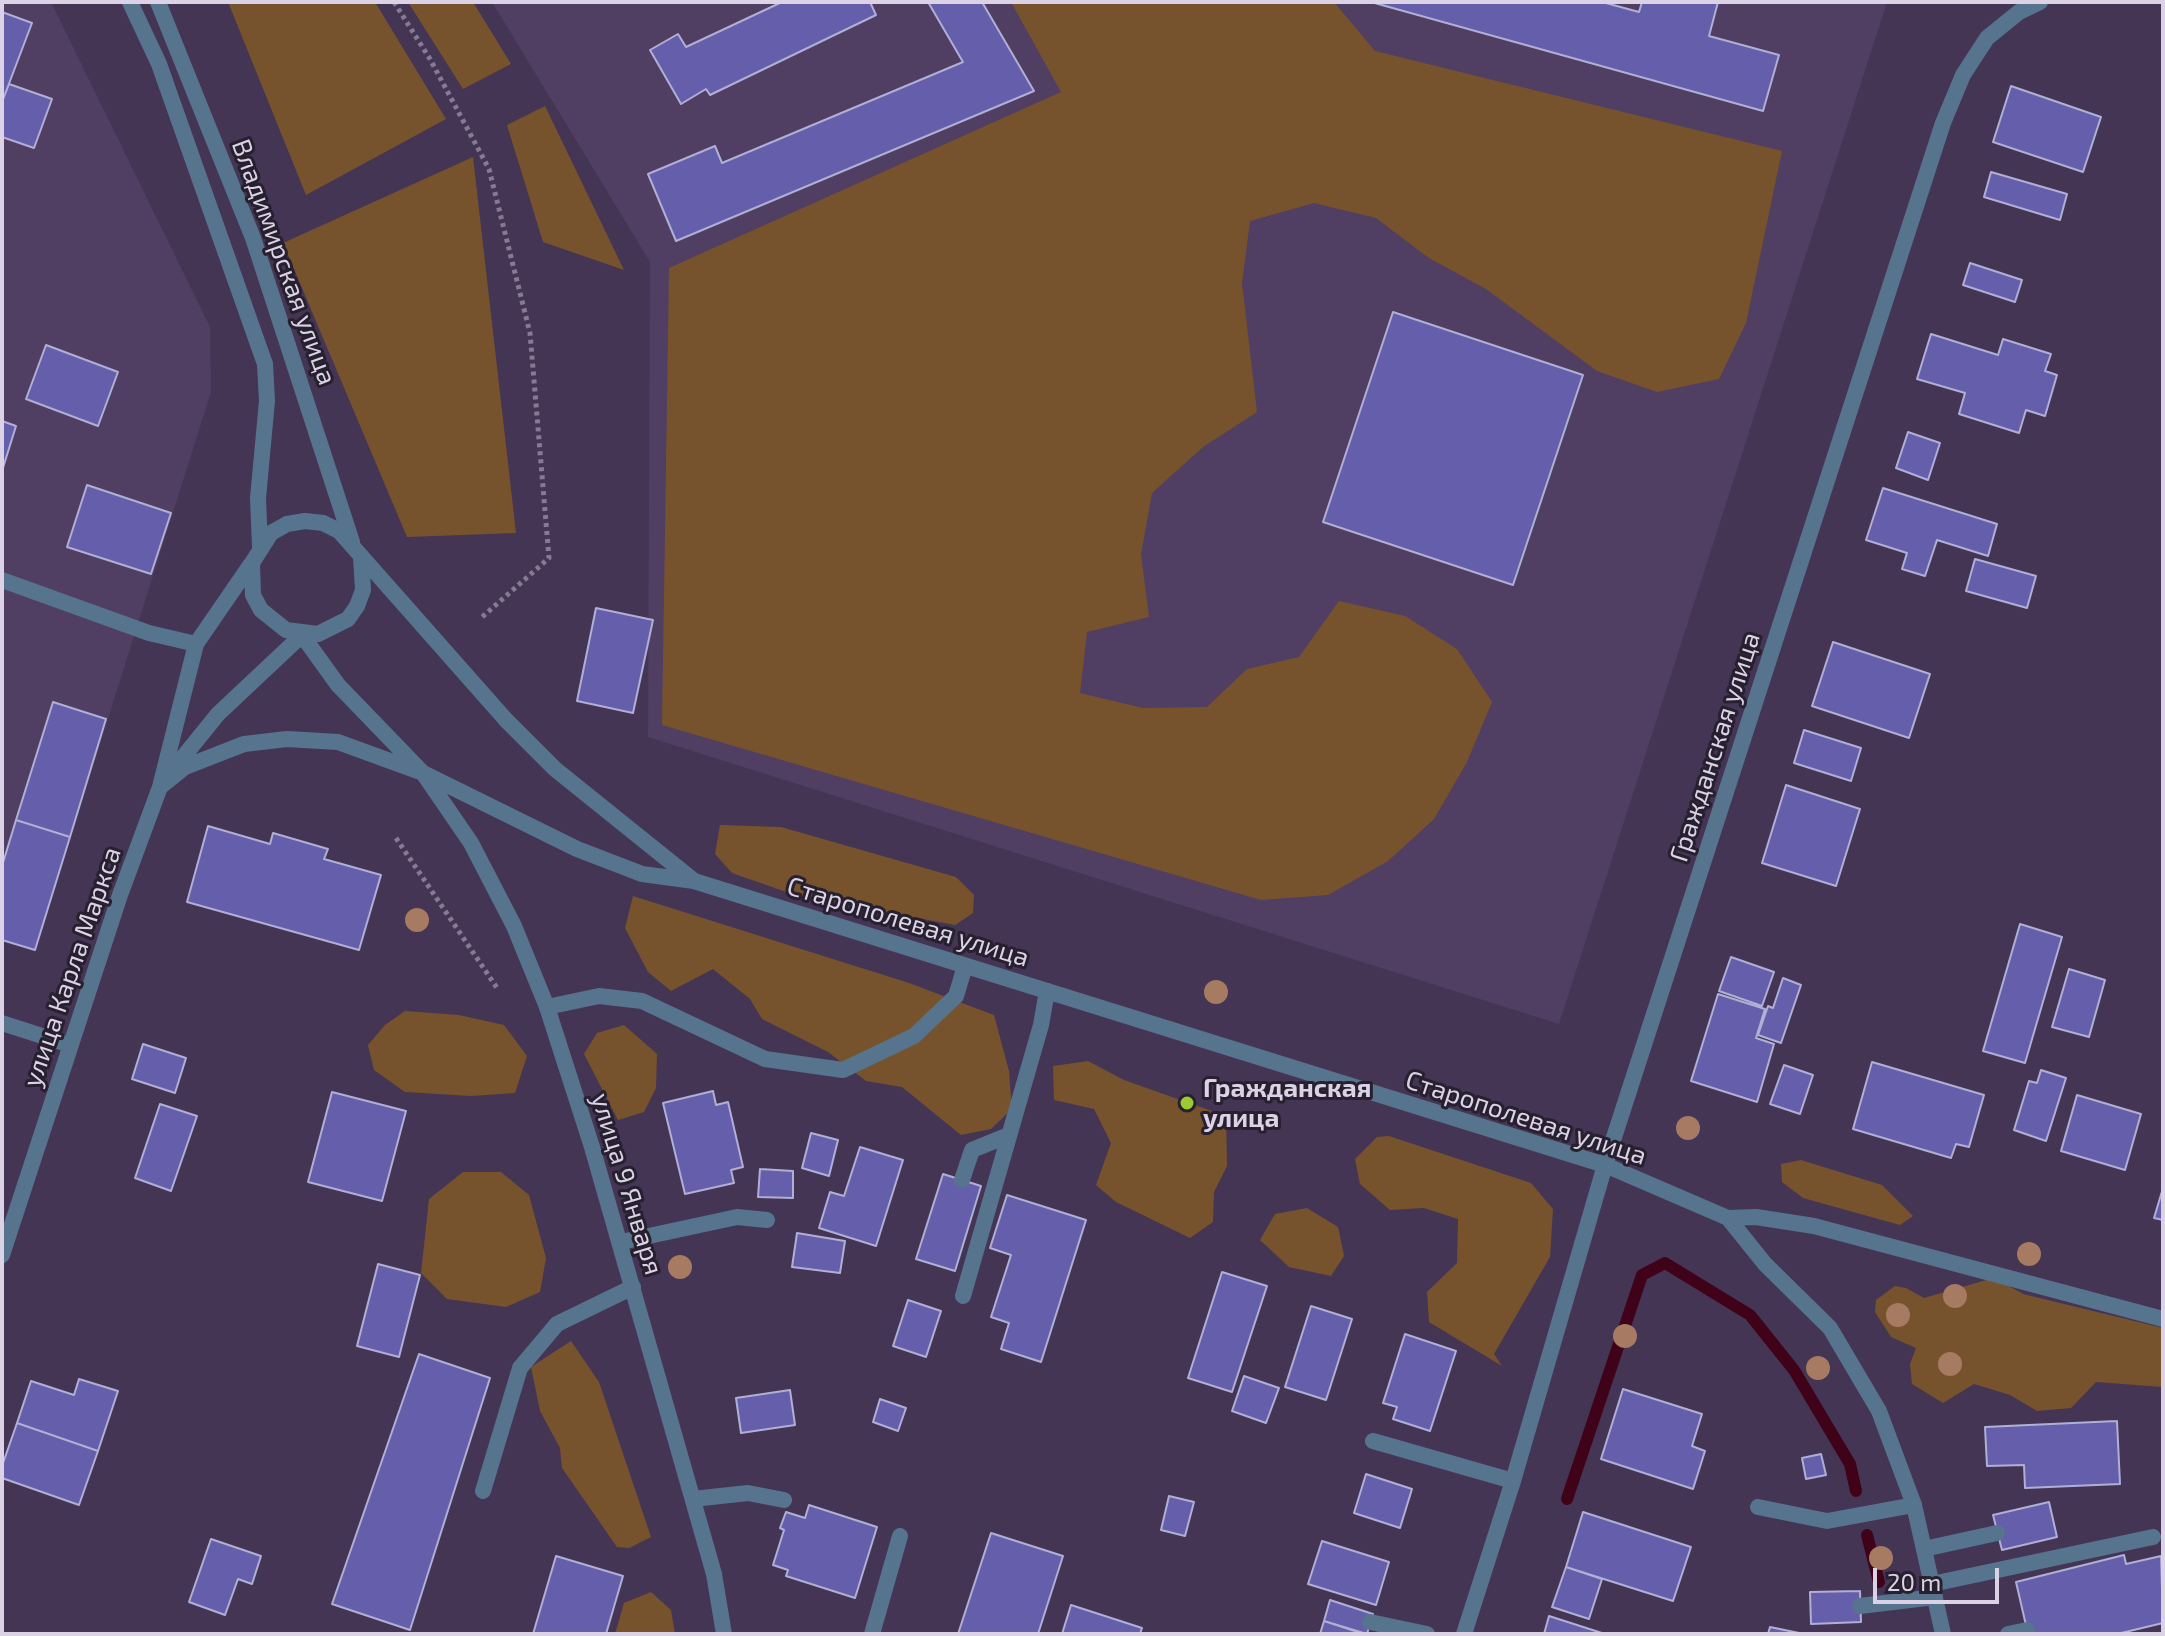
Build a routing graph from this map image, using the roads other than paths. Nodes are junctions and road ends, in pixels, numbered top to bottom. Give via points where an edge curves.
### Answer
1 (130, 2) edge
2 (158, 2) edge
3 (2040, 2) edge
4 (260, 547) junction
5 (357, 550) junction
6 (252, 563) junction
7 (2, 580) edge
8 (302, 635) junction
9 (196, 644) junction
10 (423, 773) junction
11 (160, 787) junction
12 (694, 881) junction
13 (965, 966) junction
14 (1047, 991) junction
15 (547, 1007) junction
16 (2, 1023) edge
17 (70, 1045) junction
18 (1009, 1135) junction
19 (1605, 1165) junction
20 (962, 1180) dead end
21 (1728, 1218) junction
22 (767, 1220) dead end
23 (621, 1242) junction
24 (2, 1255) edge
25 (633, 1287) junction
26 (963, 1296) dead end
27 (2163, 1319) edge
28 (1373, 1441) dead end
29 (1513, 1481) junction
30 (483, 1491) dead end
31 (693, 1499) junction
32 (784, 1500) dead end
33 (1914, 1505) junction
34 (1758, 1507) dead end
35 (1997, 1533) dead end
36 (900, 1536) dead end
37 (2153, 1537) dead end
38 (1924, 1549) junction
39 (1933, 1591) junction
40 (1860, 1606) dead end
41 (1370, 1622) dead end
42 (2027, 1630) dead end
43 (1938, 1633) edge
44 (724, 1634) edge
45 (872, 1634) edge
46 (1427, 1634) edge
47 (1464, 1634) edge
48 (2008, 1634) edge

1 - 4 street, Владимирская улица via 159,64 265,364
2 - 5 street, Владимирская улица via 253,238
3 - 19 street, Гражданская улица via 1987,38 1963,75 1943,123
4 - 5 street via 271,533 305,521 323,523
4 - 6 street
5 - 8 street via 363,590 348,619 326,631
5 - 12 street via 555,769
6 - 8 street via 250,580 261,610 279,626
6 - 9 street
7 - 9 street via 149,633
8 - 10 street via 338,685
8 - 11 street via 218,714
9 - 11 street
10 - 11 street via 338,742 287,739 208,755
10 - 12 street via 577,849 642,874
10 - 15 street, улица 9 Января via 471,843 514,926
11 - 17 street, улица Карла Маркса
12 - 13 street, Старополевая улица
13 - 14 street, Старополевая улица
13 - 15 street via 956,996 914,1036 843,1070 765,1059 642,1001 599,996
14 - 18 street
14 - 19 street, Старополевая улица
15 - 23 street, улица 9 Января
16 - 17 street
17 - 24 street, улица Карла Маркса
18 - 20 street via 972,1150
18 - 26 street
19 - 21 street, Старополевая улица
19 - 29 street, Гражданская улица
21 - 27 street, Старополевая улица via 1814,1226
21 - 33 street via 1765,1264 1830,1328 1879,1411
22 - 23 street via 737,1217
23 - 25 street, улица 9 Января
25 - 30 street via 557,1324 520,1368
25 - 31 street, улица 9 Января
28 - 29 street
29 - 47 street, Гражданская улица
31 - 32 street via 748,1493
31 - 44 street, улица 9 Января
33 - 34 street via 1827,1521
33 - 38 street
35 - 38 street
36 - 45 street
37 - 39 street
38 - 39 street
39 - 40 street
39 - 43 street
41 - 46 street
42 - 48 street

